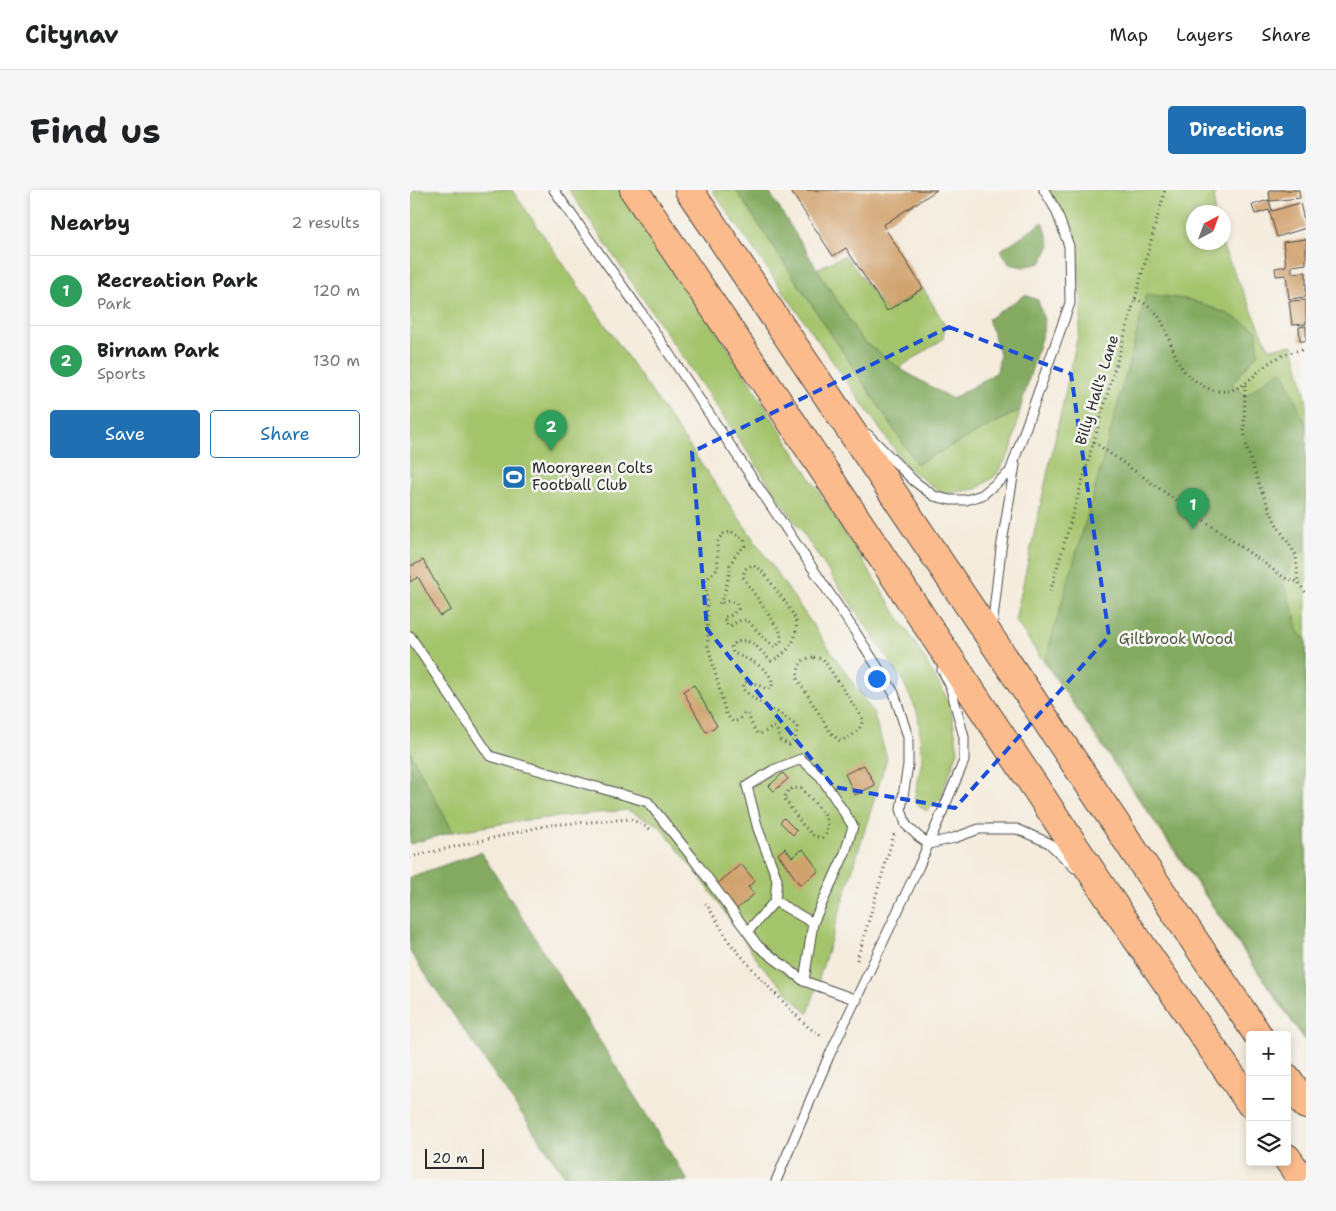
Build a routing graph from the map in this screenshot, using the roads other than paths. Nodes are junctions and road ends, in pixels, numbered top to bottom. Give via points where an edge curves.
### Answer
1 (554, 190) edge
2 (634, 190) edge
3 (689, 190) edge
4 (1044, 190) edge
5 (830, 396) junction
6 (1016, 455) junction
7 (902, 586) junction
8 (410, 636) edge
9 (991, 640) junction
10 (929, 646) dead end
11 (938, 662) dead end
12 (929, 844) junction
13 (776, 901) junction
14 (1119, 913) junction
15 (813, 923) junction
16 (748, 931) junction
17 (804, 981) junction
18 (857, 1000) junction
19 (1255, 1031) edge
20 (1291, 1084) edge
21 (1246, 1097) edge
22 (1306, 1105) edge
23 (1291, 1164) edge
24 (776, 1181) edge
25 (1303, 1181) edge

1 - 12 lane via 641,312 894,693 908,737 908,765 901,809 906,825
2 - 7 highway
3 - 5 highway
4 - 6 lane via 1056,210 1069,246 1070,303
5 - 6 lane via 914,481 934,496 966,500 982,495 1010,472
5 - 9 highway
6 - 9 lane
7 - 10 lane
7 - 14 highway
8 - 16 lane via 490,756 648,802
9 - 19 highway
11 - 12 lane via 950,686 964,737 964,761
12 - 14 lane via 980,829 1018,829 1048,843
12 - 18 lane
13 - 15 lane
13 - 15 lane via 777,879 758,829 747,786 773,770 801,759 821,777 854,826
13 - 16 lane
14 - 21 highway
15 - 17 lane
16 - 17 lane via 758,946
17 - 18 lane
18 - 24 lane
20 - 22 highway
23 - 25 highway

